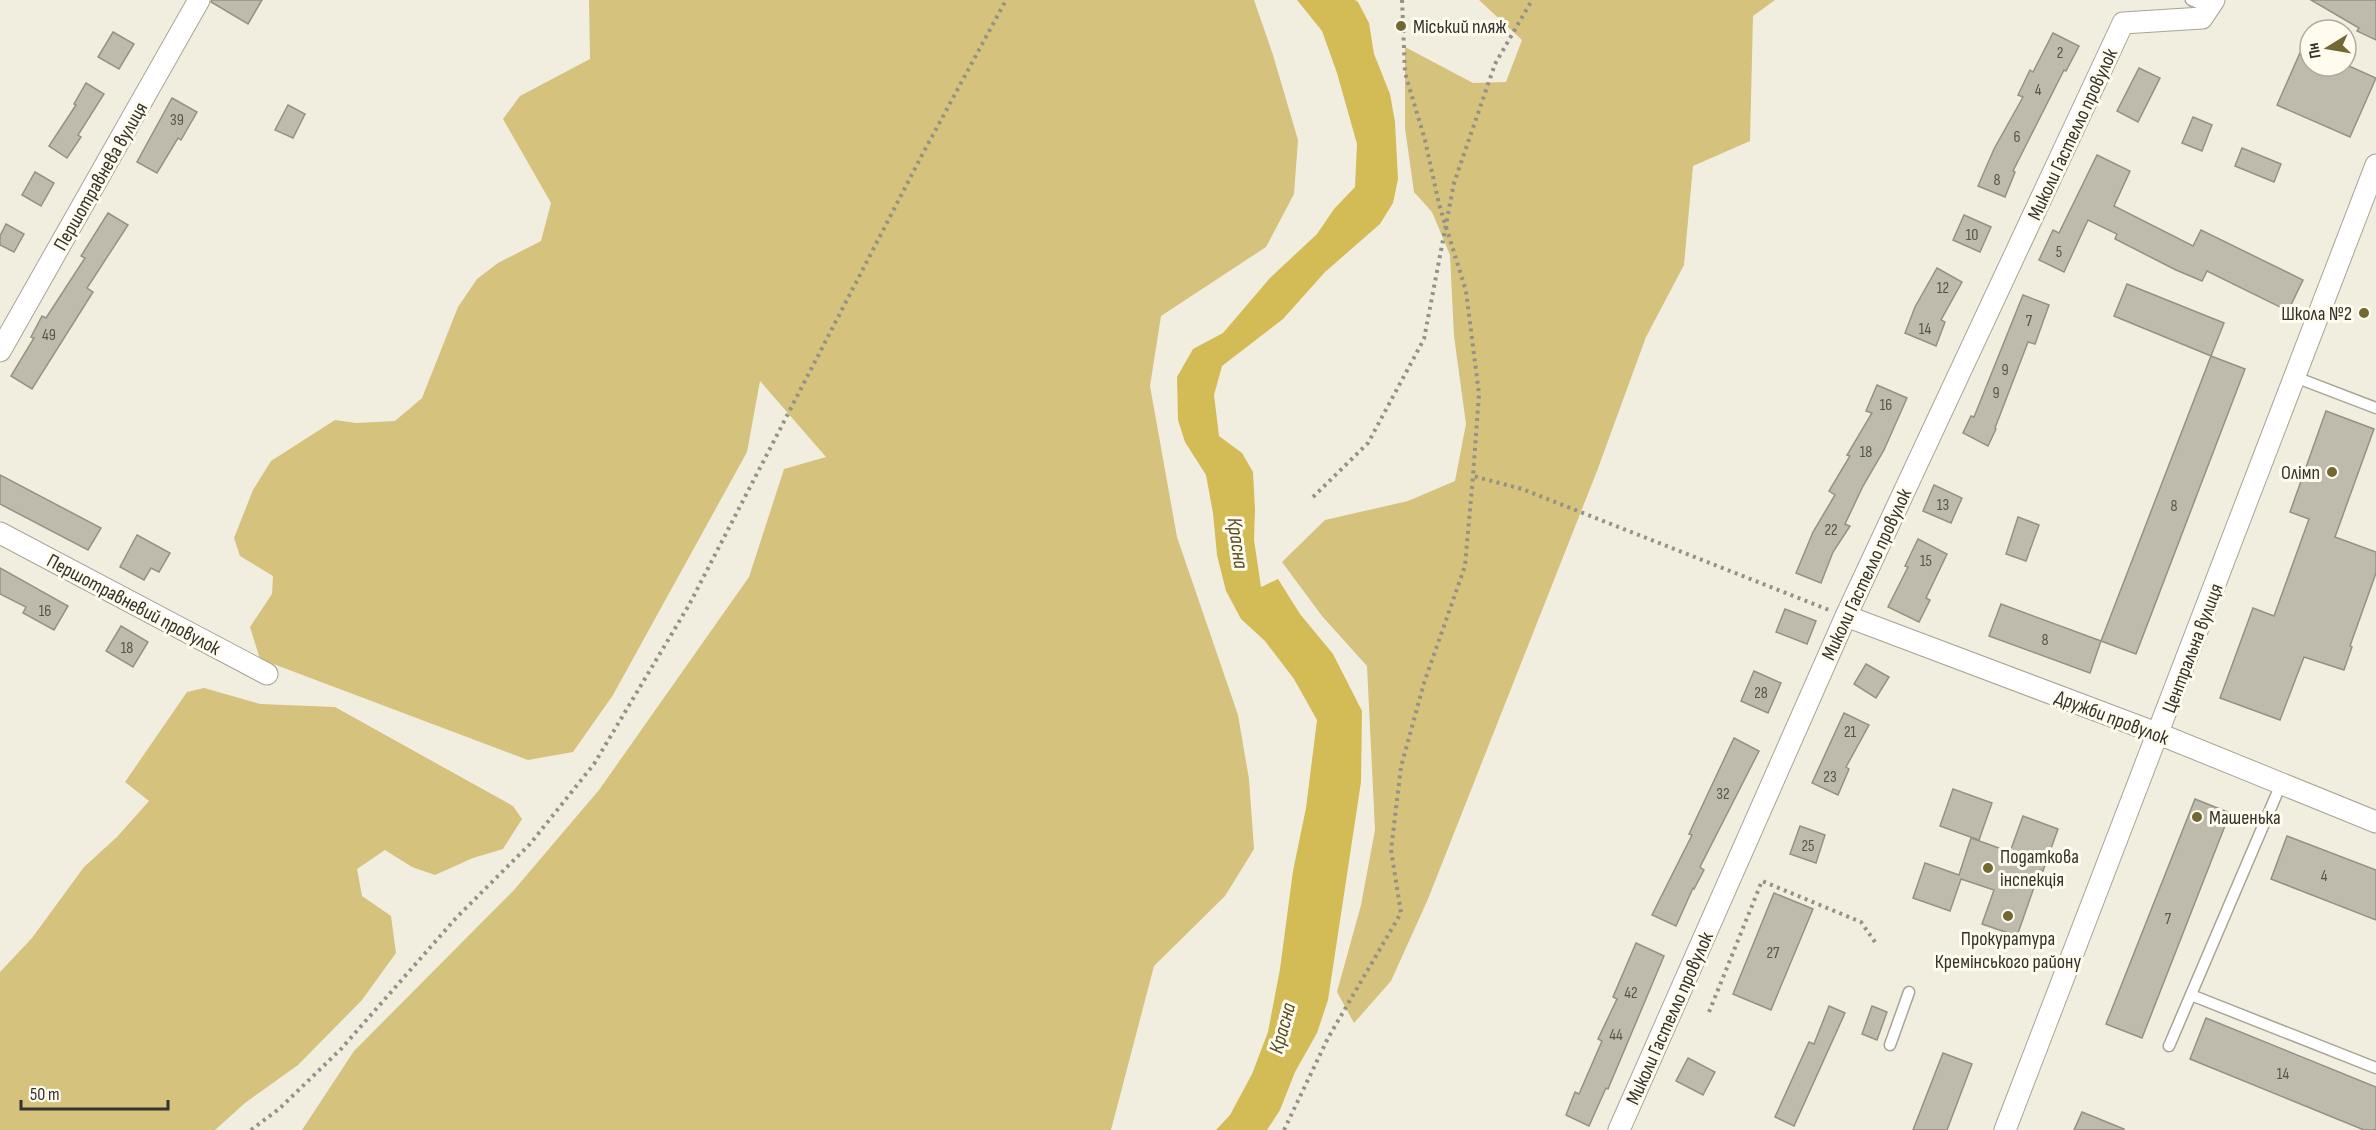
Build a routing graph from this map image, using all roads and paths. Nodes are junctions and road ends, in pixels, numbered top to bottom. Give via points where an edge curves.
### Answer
1 (200, 0) edge
2 (1006, 0) edge
3 (1402, 0) edge
4 (1532, 0) edge
5 (2205, 3) edge
6 (2376, 165) edge
7 (0, 351) edge
8 (2295, 377) junction
9 (2376, 408) edge
10 (1473, 476) junction
11 (1313, 497) dead end
12 (0, 533) edge
13 (1846, 616) junction
14 (267, 674) dead end
15 (2159, 734) junction
16 (2282, 784) junction
17 (2376, 822) edge
18 (1875, 942) dead end
19 (1909, 992) dead end
20 (2191, 994) junction
21 (1709, 1012) dead end
22 (1890, 1045) dead end
23 (2169, 1046) dead end
24 (2376, 1068) edge
25 (252, 1130) edge
26 (1284, 1130) edge
27 (1620, 1130) edge
28 (2005, 1130) edge

1 - 7 street, Першотравнева вулиця
2 - 25 path via 688,605 594,764 530,844 456,918 341,1050
3 - 10 path via 1405,73 1466,291 1479,394
4 - 11 path via 1495,64 1454,183 1424,339 1368,443
5 - 13 street, Миколи Гастелло провулок via 2202,18 2123,23
6 - 8 street, Центральна вулиця
8 - 9 lane
8 - 15 street, Центральна вулиця
10 - 13 path via 1522,489
10 - 26 path via 1465,566 1424,683 1401,767 1391,850 1401,913 1328,1038
12 - 14 street, Першотравневий провулок
13 - 15 street, Дружби провулок
13 - 27 street, Миколи Гастелло провулок
15 - 16 street, Дружби провулок
15 - 28 street, Центральна вулиця
16 - 17 street, Дружби провулок
16 - 20 lane
18 - 21 path via 1862,922 1762,881
19 - 22 lane
20 - 23 lane
20 - 24 lane

